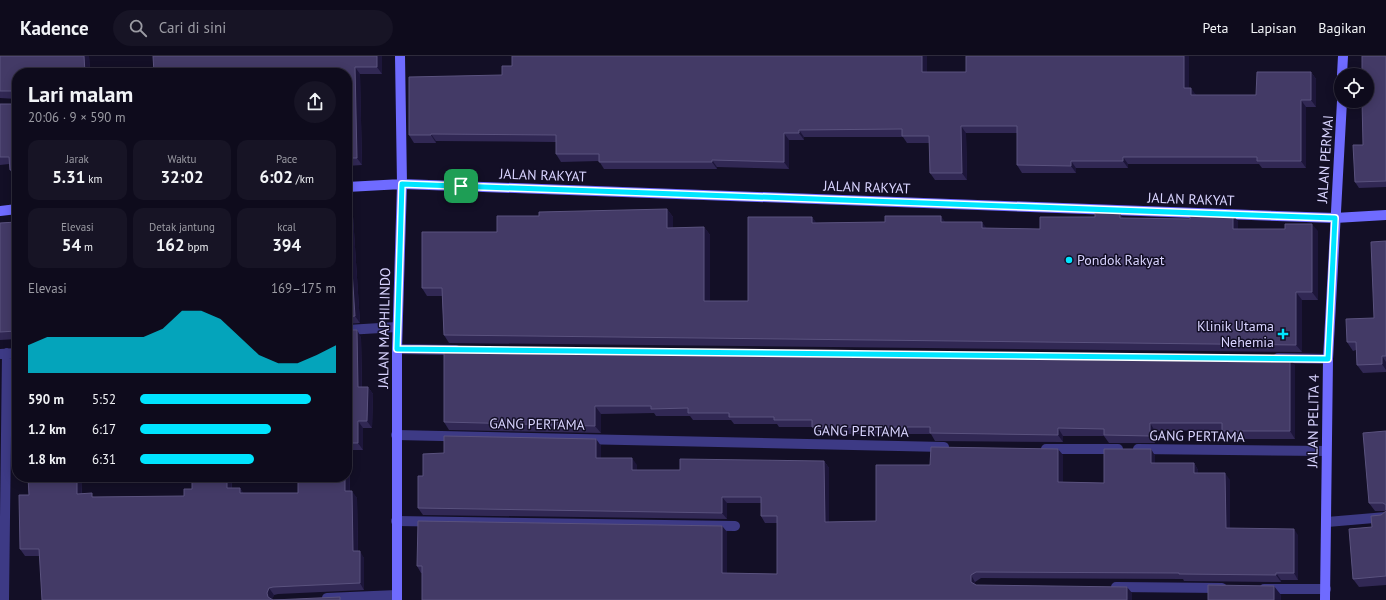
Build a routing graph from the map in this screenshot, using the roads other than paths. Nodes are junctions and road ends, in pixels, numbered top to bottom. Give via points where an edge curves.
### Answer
1 (400, 56) edge
2 (1342, 56) edge
3 (1342, 68) edge
4 (1342, 108) edge
5 (402, 184) junction
6 (352, 187) edge
7 (12, 210) edge
8 (0, 211) edge
9 (1386, 216) edge
10 (1335, 218) junction
11 (397, 327) junction
12 (352, 330) edge
13 (397, 349) junction
14 (468, 350) edge
15 (8, 353) edge
16 (1265, 358) edge
17 (1328, 359) junction
18 (396, 435) junction
19 (951, 447) edge
20 (1038, 448) edge
21 (1326, 451) junction
22 (1386, 517) edge
23 (396, 521) junction
24 (1327, 522) junction
25 (736, 526) dead end
26 (1106, 587) edge
27 (1232, 588) edge
28 (1255, 589) edge
29 (1326, 589) junction
30 (318, 598) edge
31 (397, 598) edge
32 (4, 600) edge
33 (1325, 600) edge

1 - 5 street, JALAN MAPHILINDO
2 - 3 street
4 - 10 street, JALAN PERMAI
5 - 6 street, JALAN RAKYAT
5 - 10 street, JALAN RAKYAT
5 - 11 street, JALAN MAPHILINDO
7 - 8 street
9 - 10 street, JALAN RAKYAT
10 - 17 street, JALAN PELITA 4
11 - 12 street
11 - 13 street, JALAN MAPHILINDO
13 - 14 street
13 - 18 street, JALAN MAPHILINDO
15 - 32 street
16 - 17 street
17 - 21 street, JALAN PELITA 4
18 - 19 street, GANG PERTAMA
18 - 23 street, JALAN MAPHILINDO
20 - 21 street, GANG PERTAMA
21 - 24 street, JALAN PELITA 4
22 - 24 street
23 - 25 street
23 - 31 street, JALAN MAPHILINDO
24 - 29 street, JALAN PELITA 4
26 - 27 street
28 - 29 street
29 - 33 street, JALAN PELITA 4
30 - 31 street

